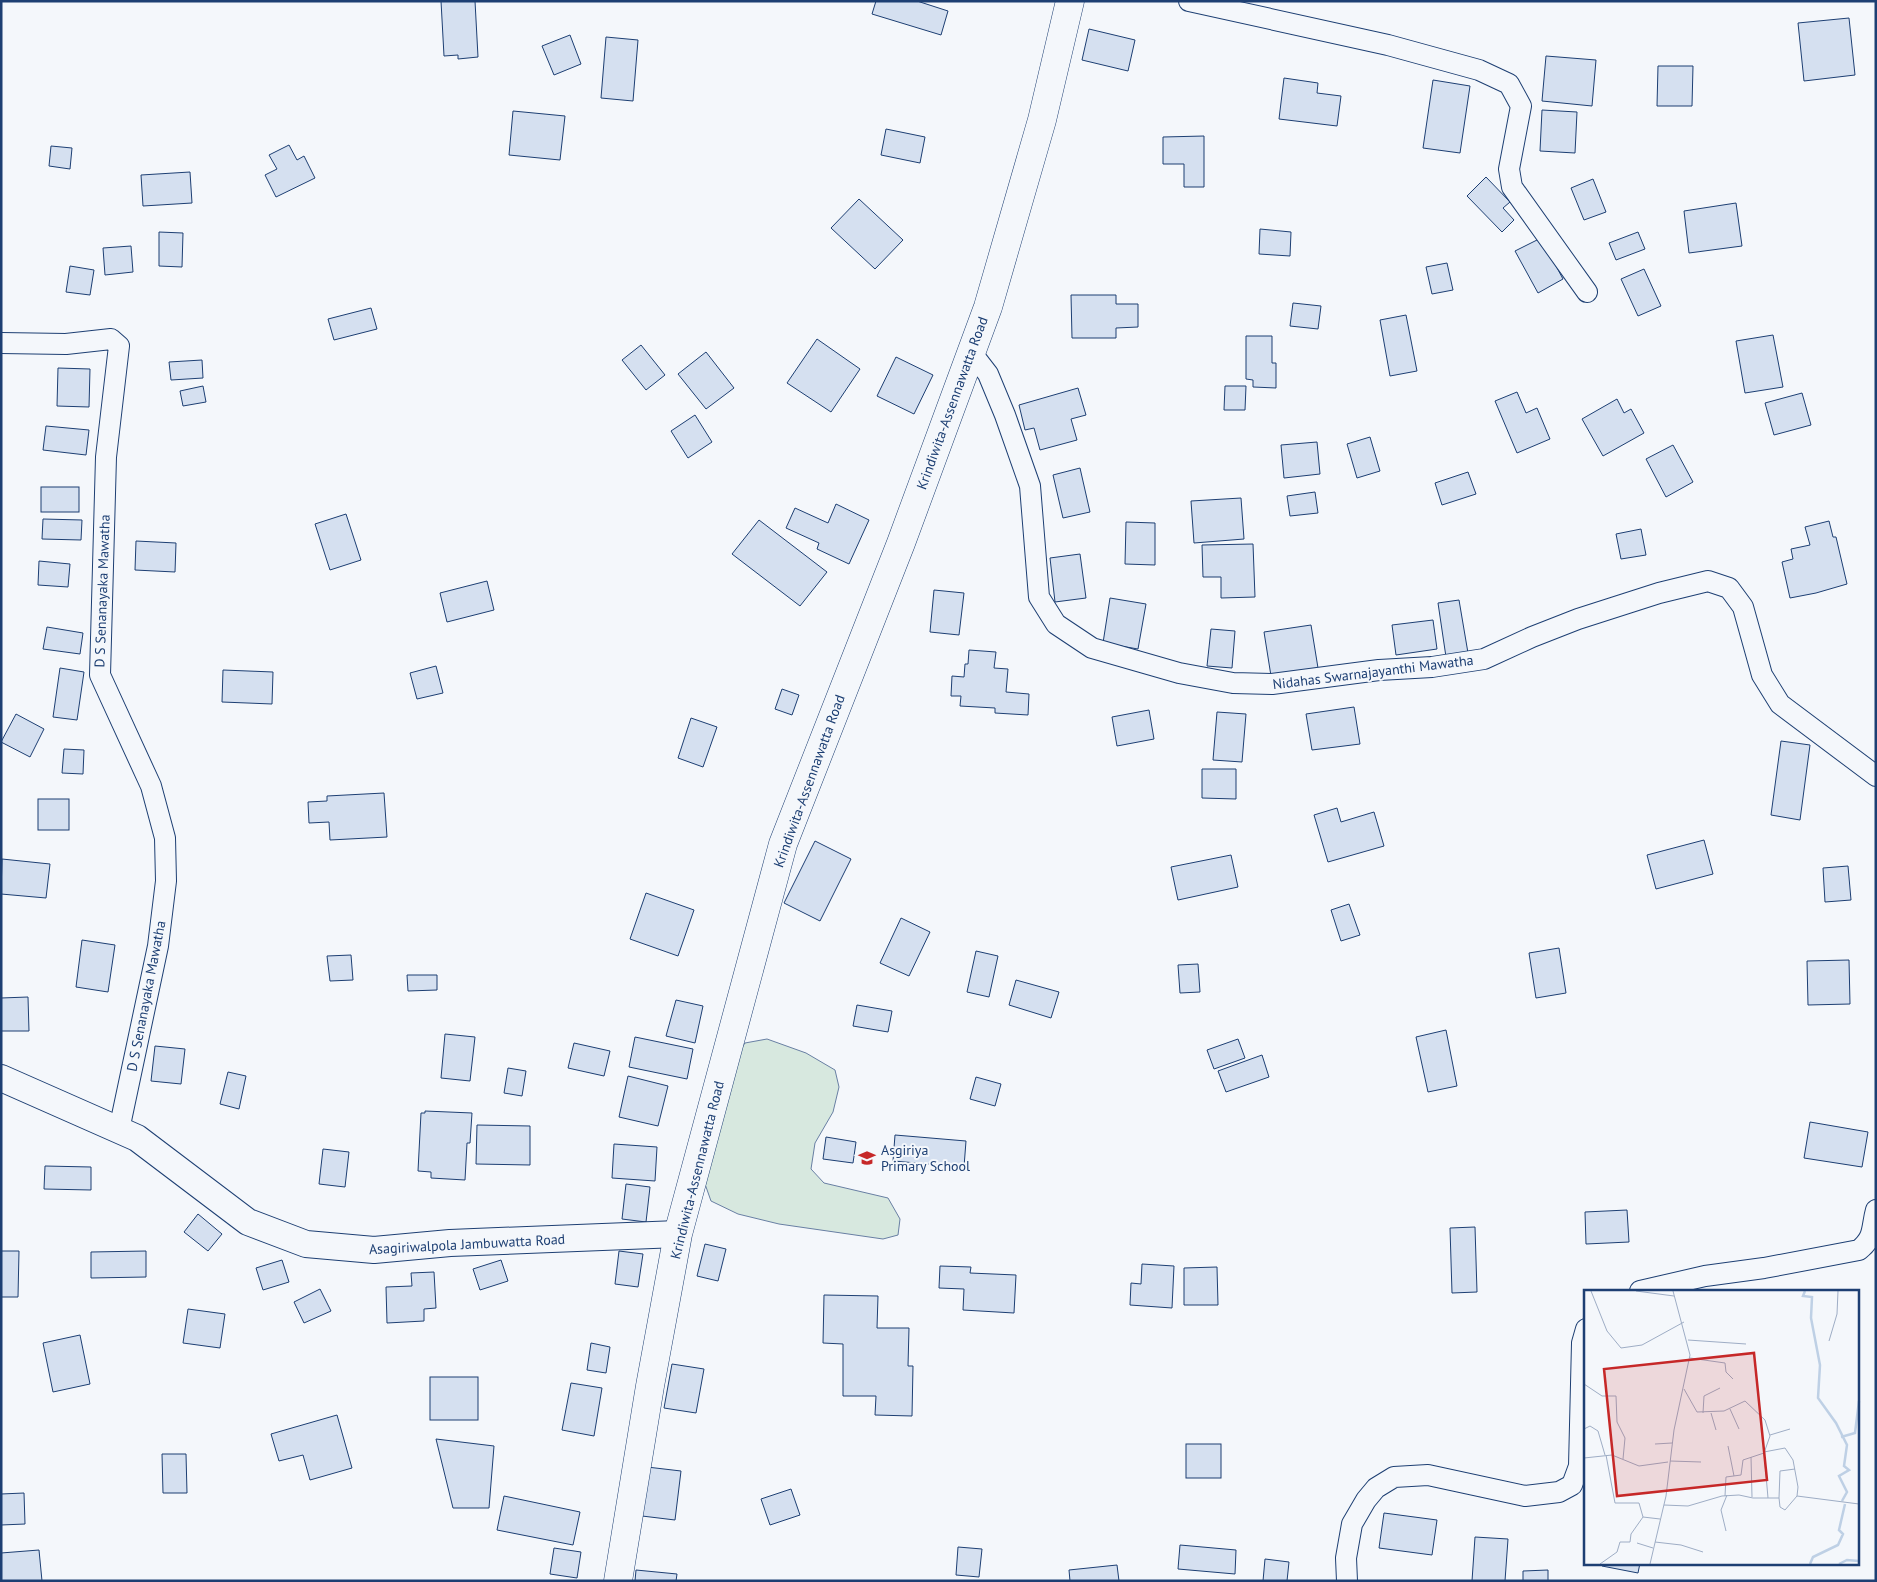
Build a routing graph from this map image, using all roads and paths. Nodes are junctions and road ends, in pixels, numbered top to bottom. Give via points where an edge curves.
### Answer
1 (1070, 1) edge
2 (1189, 1) edge
3 (1587, 292) dead end
4 (1, 343) edge
5 (971, 352) junction
6 (1876, 776) edge
7 (1, 1078) edge
8 (119, 1130) junction
9 (1876, 1210) edge
10 (1874, 1231) edge
11 (678, 1234) junction
12 (1644, 1290) edge
13 (1584, 1336) edge
14 (618, 1581) edge
15 (1347, 1581) edge

1 - 5 main road, Krindiwita-Assennawatta Road via 1042,120 988,307
2 - 3 street via 1388,45 1479,70 1509,84 1521,106 1509,169 1512,187
4 - 8 street, D S Senanayaka Mawatha via 66,344 111,339 119,346 106,457 100,675 151,786 165,838 166,881 158,946
5 - 6 street, Nidahas Swarnajayanthi Mawatha via 988,374 1030,486 1039,597 1056,624 1092,648 1179,673 1232,684 1272,684 1380,670 1432,667 1484,658 1578,619 1708,581 1729,588 1743,607 1762,675 1780,704
5 - 11 main road, Krindiwita-Assennawatta Road via 901,543 783,844
7 - 8 street, Asagiriwalpola Jambuwatta Road
8 - 11 street, Asagiriwalpola Jambuwatta Road via 137,1138 248,1222 306,1244 374,1250 450,1243
9 - 10 street
10 - 12 street via 1867,1244 1859,1250 1705,1276
11 - 14 main road, Krindiwita-Assennawatta Road
13 - 15 street via 1579,1466 1572,1485 1559,1492 1524,1496 1428,1475 1394,1477 1376,1488 1352,1524 1346,1558

